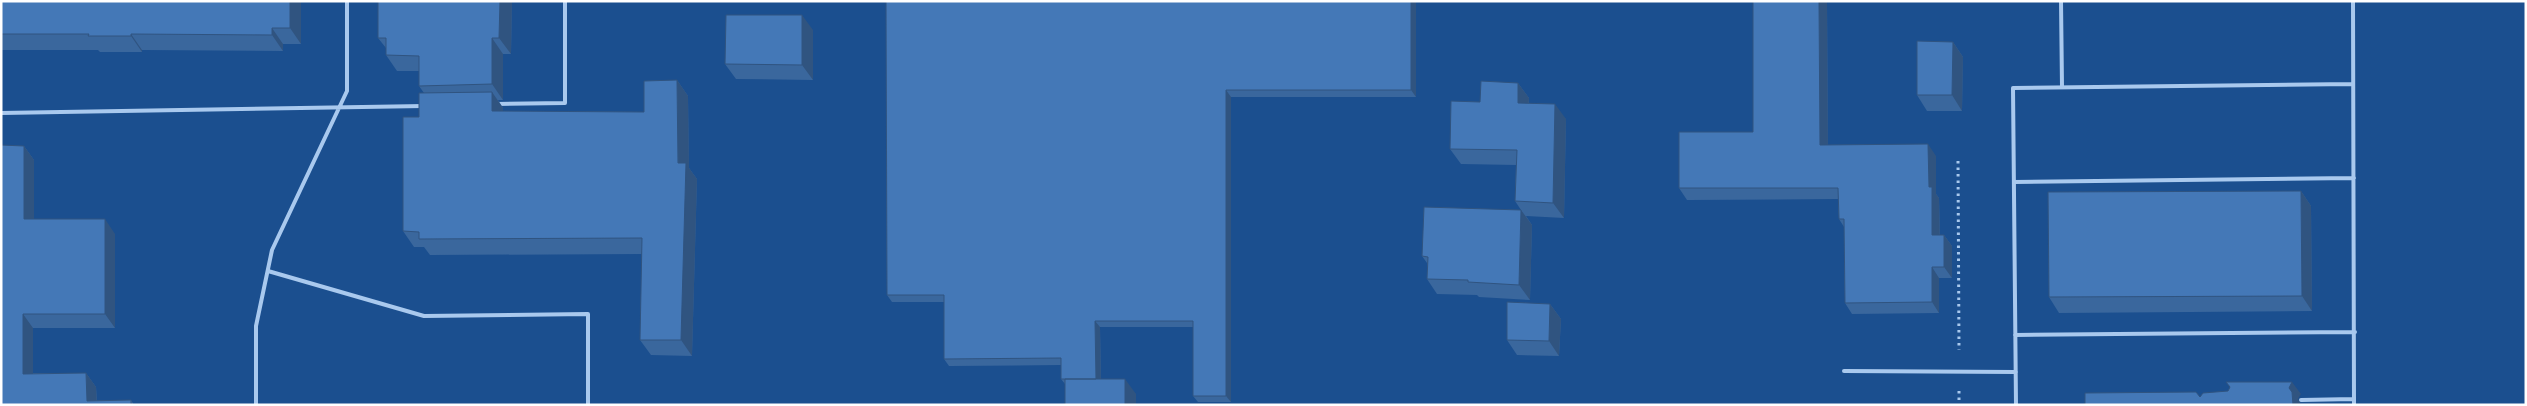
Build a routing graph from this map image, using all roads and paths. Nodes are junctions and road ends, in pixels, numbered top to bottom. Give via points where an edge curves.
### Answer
1 (347, 1) edge
2 (565, 1) edge
3 (2061, 1) edge
4 (2353, 1) edge
5 (2353, 84) junction
6 (2062, 87) junction
7 (487, 104) edge
8 (428, 106) edge
9 (340, 107) junction
10 (1, 114) edge
11 (1958, 161) dead end
12 (2354, 178) junction
13 (2014, 182) junction
14 (268, 270) junction
15 (2355, 332) junction
16 (2016, 335) junction
17 (1844, 371) dead end
18 (1959, 372) junction
19 (2016, 372) junction
20 (2354, 399) junction
21 (2301, 400) dead end
22 (256, 405) edge
23 (588, 405) edge
24 (1959, 405) edge
25 (2016, 405) edge
26 (2354, 405) edge

1 - 9 lane via 347,91
2 - 7 lane via 565,103
3 - 6 lane
4 - 5 lane
5 - 6 lane
5 - 12 lane
6 - 13 lane via 2013,88
8 - 9 lane
9 - 10 lane
9 - 14 lane via 272,250
11 - 18 path
12 - 13 lane
12 - 15 lane
13 - 16 lane
14 - 22 lane via 256,326
14 - 23 lane via 424,316 588,314
15 - 16 lane
15 - 20 lane
16 - 19 lane
17 - 18 lane
18 - 19 lane
18 - 24 path
19 - 25 lane
20 - 21 lane
20 - 26 lane

